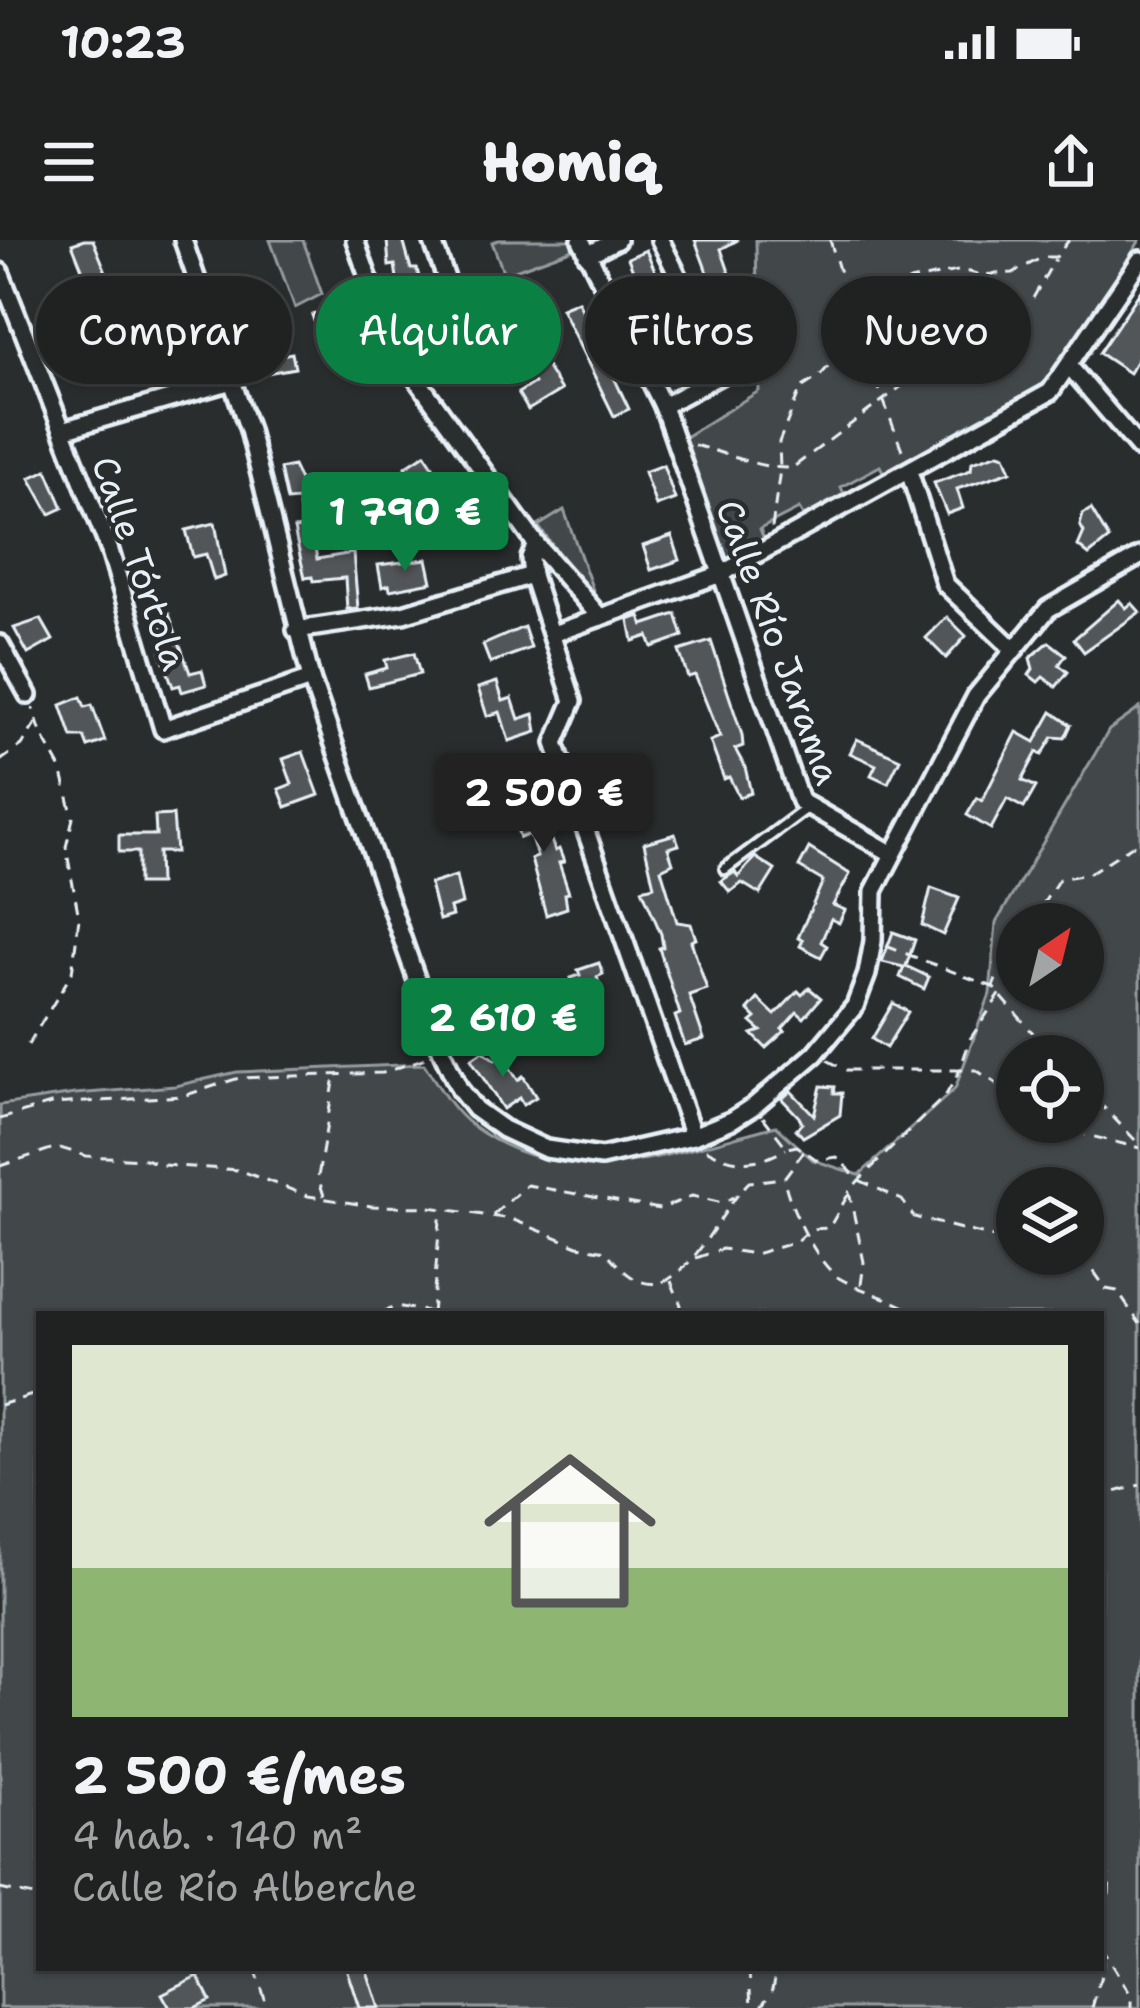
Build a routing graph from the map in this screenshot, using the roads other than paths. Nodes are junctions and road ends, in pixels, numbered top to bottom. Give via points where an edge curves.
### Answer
1 (183, 240) edge
2 (355, 240) edge
3 (432, 240) edge
4 (617, 240) edge
5 (660, 240) edge
6 (584, 248) edge
7 (1140, 260) edge
8 (0, 272) edge
9 (196, 276) edge
10 (445, 276) edge
11 (1070, 367) junction
12 (222, 384) edge
13 (233, 384) edge
14 (663, 406) junction
15 (63, 430) junction
16 (1140, 449) edge
17 (909, 471) junction
18 (536, 544) junction
19 (1140, 556) edge
20 (721, 574) junction
21 (532, 575) junction
22 (600, 617) junction
23 (296, 630) junction
24 (553, 634) junction
25 (0, 644) edge
26 (1012, 648) junction
27 (310, 679) junction
28 (28, 695) road end
29 (807, 808) junction
30 (891, 853) junction
31 (725, 869) dead end
32 (693, 1136) junction

1 - 9 street
2 - 18 street via 392,345
3 - 10 street
4 - 6 street
5 - 14 street via 726,372
6 - 14 street, Calle Río Jarama
7 - 11 street
8 - 15 street, Calle Tórtola
11 - 16 street
11 - 17 street via 1050,392
12 - 15 street
13 - 23 street
14 - 20 street, Calle Río Jarama
15 - 27 street, Calle Tórtola via 110,551 163,729
17 - 20 street
17 - 26 street via 945,584
18 - 21 street
18 - 22 street
19 - 26 street via 1048,609
20 - 22 street
20 - 29 street, Calle Río Jarama
21 - 23 street via 403,614
21 - 24 street
22 - 24 street
23 - 27 street
24 - 32 street via 573,701 555,743
25 - 28 street
26 - 30 street via 976,696
27 - 32 street via 442,1052 475,1109 546,1149 601,1157
29 - 30 street, Calle Río Jarama
29 - 31 lane
30 - 32 street via 874,891 873,941 855,1006 754,1106

